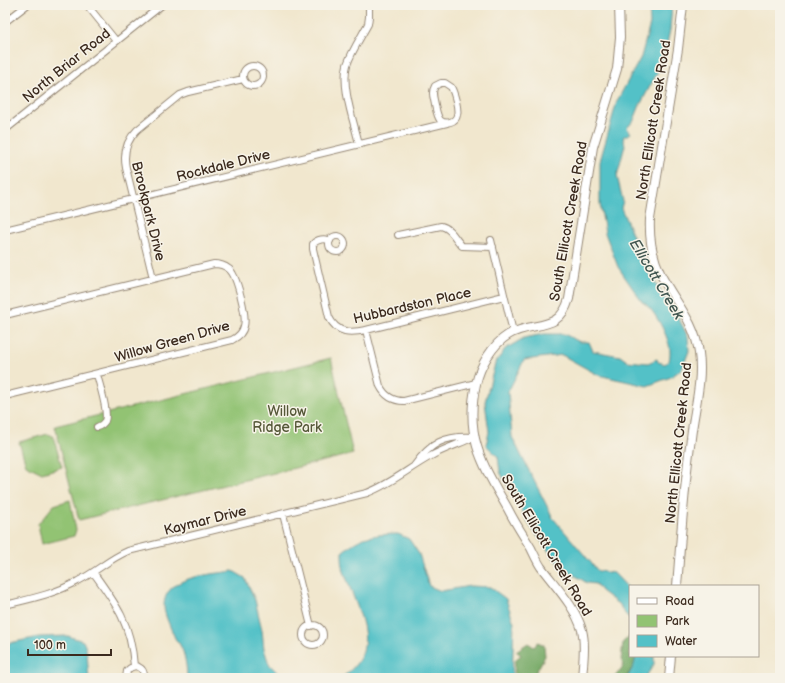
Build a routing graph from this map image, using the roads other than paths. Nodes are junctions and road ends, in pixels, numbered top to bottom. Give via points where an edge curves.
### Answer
1 (27, 5) edge
2 (87, 5) edge
3 (162, 5) edge
4 (369, 5) edge
5 (619, 5) edge
6 (683, 5) edge
7 (6, 19) edge
8 (116, 41) junction
9 (243, 79) dead end
10 (447, 123) junction
11 (5, 130) edge
12 (359, 144) junction
13 (134, 200) junction
14 (5, 230) edge
15 (398, 235) dead end
16 (330, 241) dead end
17 (153, 278) junction
18 (504, 296) junction
19 (5, 315) edge
20 (366, 330) junction
21 (513, 332) junction
22 (97, 374) junction
23 (476, 383) junction
24 (5, 396) edge
25 (97, 427) dead end
26 (474, 437) junction
27 (283, 514) junction
28 (92, 572) junction
29 (677, 585) edge
30 (5, 605) edge
31 (311, 626) dead end
32 (671, 657) edge
33 (134, 666) junction
34 (126, 678) edge
35 (144, 678) edge
36 (582, 678) edge
37 (669, 678) edge

1 - 7 street
2 - 8 street
3 - 8 street, North Briar Road
4 - 12 street via 368,24 348,63 345,79
5 - 21 street, South Ellicott Creek Road via 617,70 593,147 566,309 556,320
6 - 29 street, North Ellicott Creek Road via 650,219 650,243 656,264 696,336 699,354 700,372
8 - 11 street, North Briar Road
9 - 13 street, Brookpark Drive via 188,92 174,100 132,135 125,147 124,161
10 - 10 street via 439,118 432,93 435,86 441,83 451,87 458,113 456,119
10 - 12 street, Rockdale Drive
12 - 13 street, Rockdale Drive
13 - 14 street, Rockdale Drive
13 - 17 street, Brookpark Drive
15 - 18 street via 441,226 446,227 462,246 492,244
16 - 20 street, Hubbardston Place via 316,241 313,246 329,317 336,327 346,332
17 - 19 street, Willow Green Drive
17 - 22 street, Willow Green Drive via 214,264 224,266 234,276 245,317 243,329 232,340
18 - 20 street, Hubbardston Place
18 - 21 street
20 - 23 street via 380,386 391,398 404,401
21 - 23 street, South Ellicott Creek Road via 492,351
22 - 24 street, Willow Green Drive
22 - 25 street via 106,420
23 - 26 street, South Ellicott Creek Road
26 - 27 street, Kaymar Drive via 462,444 444,449 390,483 367,494
26 - 36 street, South Ellicott Creek Road via 482,464 515,524 581,625 584,645
27 - 28 street, Kaymar Drive via 128,551 112,558
27 - 31 street
28 - 30 street, Kaymar Drive via 67,587
28 - 33 street via 114,601 126,623 133,647
32 - 37 street
33 - 34 street via 129,668
33 - 35 street via 142,669

